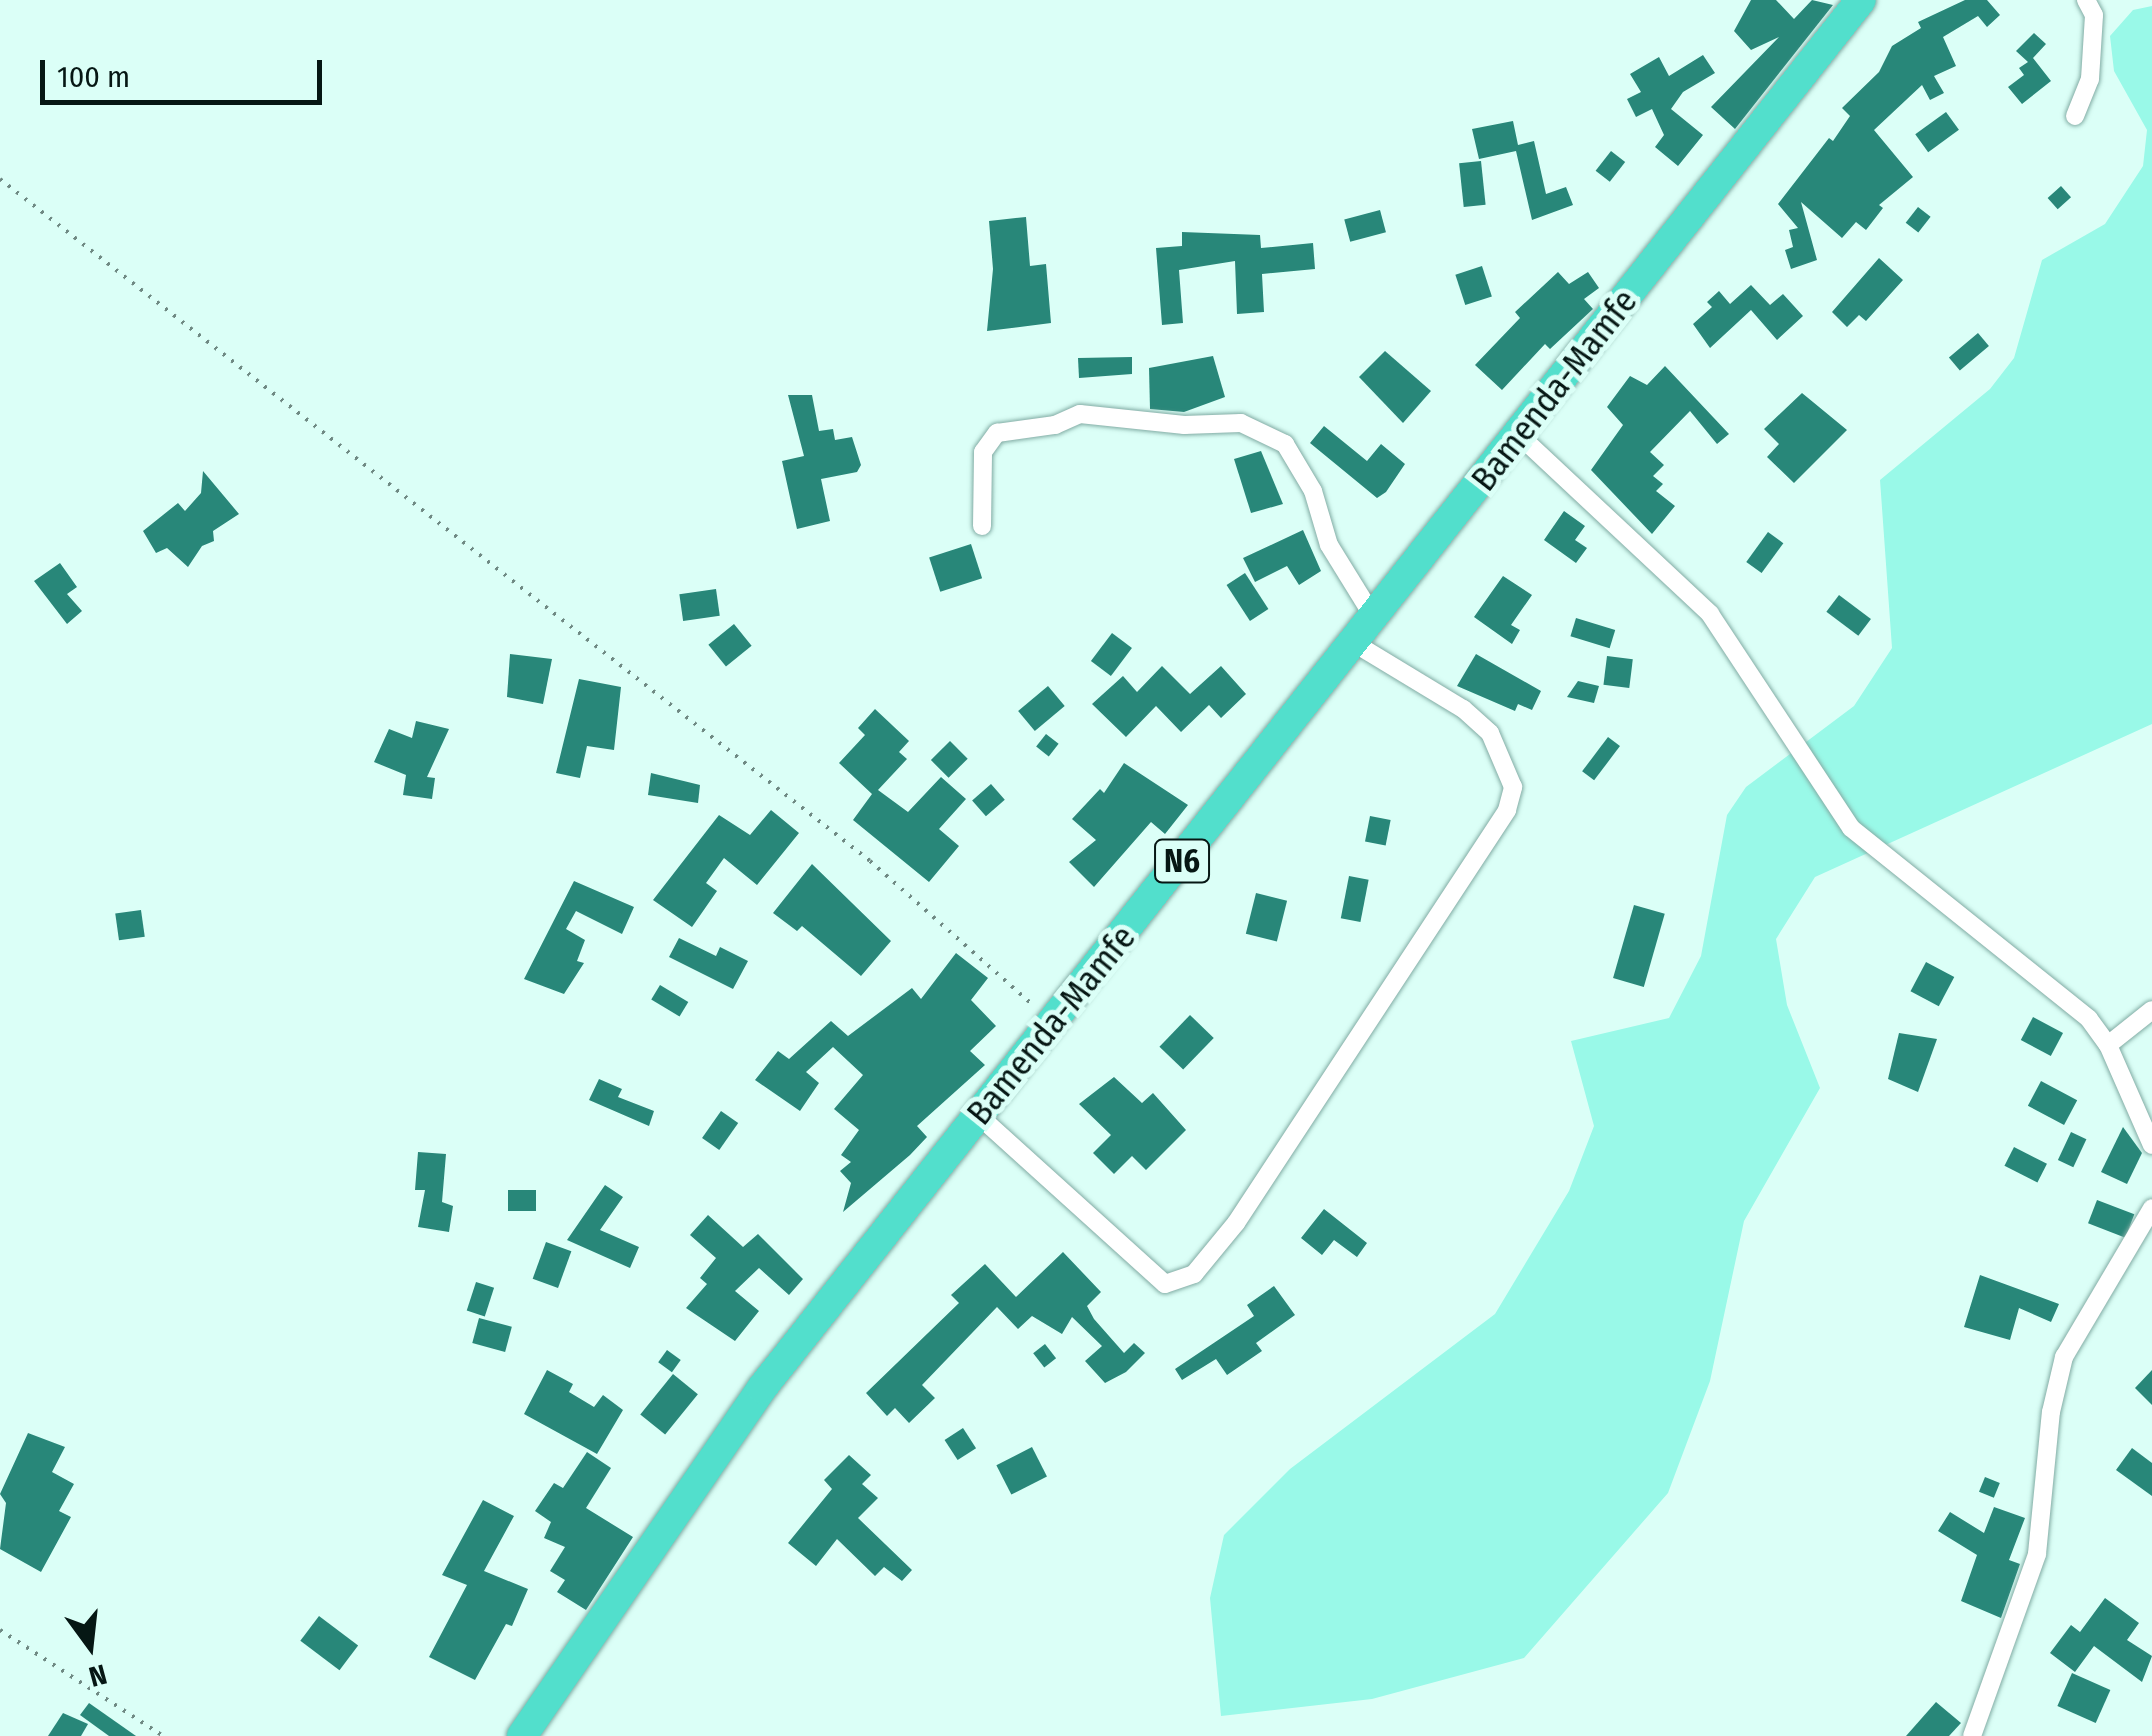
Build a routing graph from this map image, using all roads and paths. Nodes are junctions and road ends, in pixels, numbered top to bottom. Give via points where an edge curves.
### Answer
1 (1862, 0) edge
2 (2086, 0) edge
3 (2075, 116) dead end
4 (0, 179) edge
5 (1519, 435) junction
6 (982, 526) dead end
7 (1374, 618) junction
8 (1354, 644) junction
9 (2152, 1010) edge
10 (1054, 1024) junction
11 (2108, 1045) junction
12 (978, 1115) junction
13 (2152, 1144) edge
14 (2152, 1208) edge
15 (0, 1630) edge
16 (163, 1736) edge
17 (522, 1736) edge
18 (1972, 1736) edge

1 - 5 highway, Bamenda-Mamfe / N6
2 - 3 street via 2094,15 2090,79
4 - 10 path via 870,861
5 - 7 highway, Bamenda-Mamfe / N6
5 - 11 street via 1710,614 1851,828 2089,1019
6 - 7 street via 983,452 998,433 1055,425 1080,414 1184,425 1241,423 1285,444 1312,491 1328,545
7 - 8 highway, Bamenda-Mamfe / N6
8 - 10 highway, Bamenda-Mamfe / N6
8 - 12 street via 1463,709 1490,733 1513,787 1507,810 1226,1236 1180,1283 1150,1276
9 - 11 street
10 - 12 highway, Bamenda-Mamfe / N6
11 - 13 street
12 - 17 highway, Bamenda-Mamfe / N6 via 762,1388
14 - 18 street via 2064,1357 2051,1412 2037,1554
15 - 16 path

